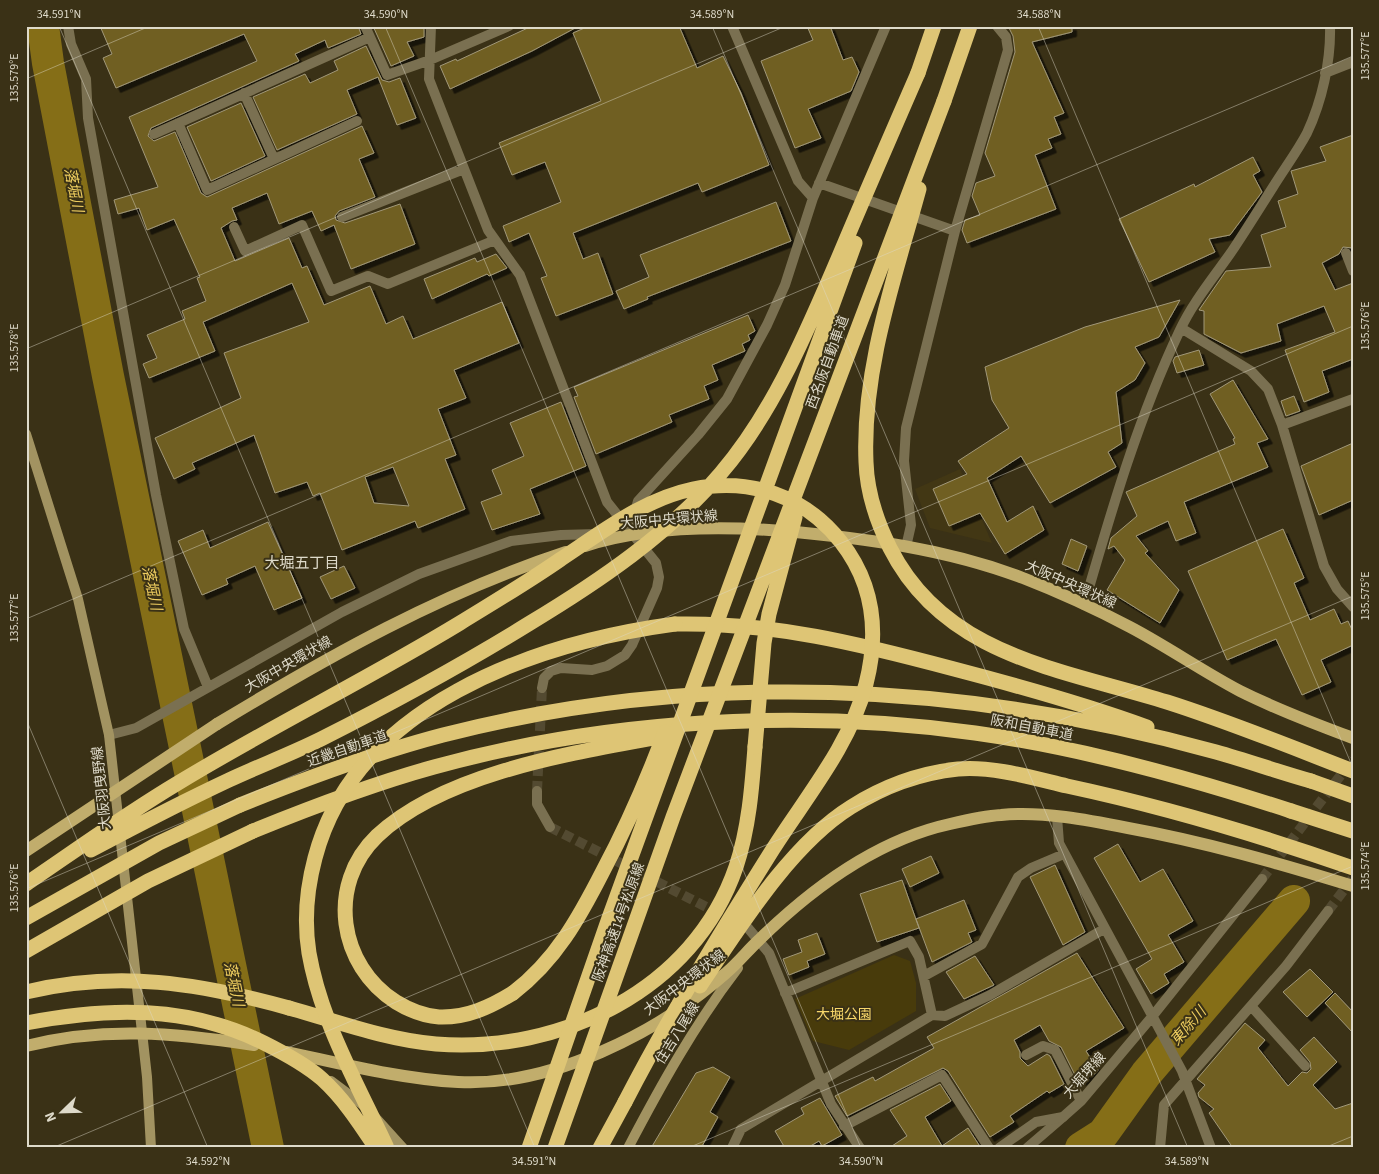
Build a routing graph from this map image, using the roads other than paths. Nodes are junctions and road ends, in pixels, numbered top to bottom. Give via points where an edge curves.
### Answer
1 (68, 26) edge
2 (366, 26) edge
3 (431, 26) edge
4 (509, 26) edge
5 (732, 26) edge
6 (886, 26) edge
7 (934, 26) edge
8 (970, 26) edge
9 (998, 26) edge
10 (1330, 26) edge
11 (370, 36) junction
12 (430, 60) junction
13 (1353, 62) edge
14 (918, 73) junction
15 (1325, 73) junction
16 (244, 93) junction
17 (944, 101) junction
18 (357, 121) dead end
19 (178, 123) junction
20 (154, 134) dead end
21 (274, 159) junction
22 (464, 169) junction
23 (819, 183) junction
24 (813, 198) junction
25 (342, 217) dead end
26 (234, 228) dead end
27 (954, 231) junction
28 (495, 240) junction
29 (1346, 253) dead end
30 (1353, 271) edge
31 (1181, 328) junction
32 (1353, 399) edge
33 (1282, 425) junction
34 (26, 434) edge
35 (818, 434) junction
36 (633, 534) junction
37 (906, 547) junction
38 (741, 553) junction
39 (1084, 605) junction
40 (1353, 607) edge
41 (208, 687) junction
42 (542, 688) tunnel mouth
43 (707, 693) joint
44 (684, 708) joint
45 (714, 708) joint
46 (730, 723) junction
47 (109, 735) junction
48 (1353, 738) edge
49 (1216, 752) junction
50 (1353, 772) edge
51 (537, 791) tunnel mouth
52 (1353, 796) edge
53 (1057, 817) junction
54 (550, 827) tunnel mouth
55 (1353, 831) edge
56 (26, 851) edge
57 (1064, 854) junction
58 (1353, 868) edge
59 (1262, 879) tunnel mouth
60 (26, 884) edge
61 (1353, 886) edge
62 (1328, 911) tunnel mouth
63 (26, 918) edge
64 (748, 928) dead end
65 (1104, 929) junction
66 (759, 939) junction
67 (26, 951) edge
68 (924, 976) junction
69 (26, 992) edge
70 (785, 992) junction
71 (1251, 1006) junction
72 (932, 1015) junction
73 (1152, 1018) junction
74 (26, 1023) edge
75 (254, 1045) junction
76 (26, 1046) edge
77 (1026, 1055) dead end
78 (1305, 1066) dead end
79 (1183, 1075) junction
80 (820, 1080) junction
81 (1081, 1101) junction
82 (624, 1102) junction
83 (1063, 1118) junction
84 (844, 1126) junction
85 (151, 1148) edge
86 (376, 1148) edge
87 (387, 1148) edge
88 (403, 1148) edge
89 (529, 1148) edge
90 (555, 1148) edge
91 (600, 1148) edge
92 (628, 1148) edge
93 (732, 1148) edge
94 (860, 1148) edge
95 (989, 1148) edge
96 (999, 1148) edge
97 (1027, 1148) edge
98 (1160, 1148) edge
99 (1211, 1148) edge

1 - 41 street via 86,79 88,118 184,629
2 - 11 street
3 - 12 street
4 - 12 street
5 - 24 street via 798,181
6 - 23 street
7 - 14 highway, 西名阪自動車道
8 - 17 highway, 西名阪自動車道
9 - 27 street via 1006,37 1008,50
10 - 15 street via 1331,48
11 - 12 street via 386,75
11 - 16 street
12 - 22 street via 429,79
13 - 15 street
14 - 38 highway, 西名阪自動車道, bridge
14 - 60 highway, bridge via 810,325 787,369 733,458 678,515 572,598 446,672 318,740 166,811
15 - 31 street via 1307,133
16 - 19 street
16 - 21 street
17 - 35 highway, 西名阪自動車道, bridge
17 - 50 highway, bridge via 878,344 868,408 867,482 876,519 899,566 930,605 956,626 994,647 1041,665 1248,730
18 - 21 street
19 - 20 street
19 - 21 street via 207,190
22 - 25 street
22 - 28 street
23 - 24 street
23 - 27 street
24 - 36 street via 785,285 748,362 727,399 638,501
26 - 28 street via 245,251 302,226 332,291 368,276 388,284
27 - 37 street via 906,428 904,460 911,525
28 - 36 street via 520,275 607,502
29 - 30 street
31 - 33 street via 1251,371 1268,389
31 - 39 street via 1148,404 1111,510
32 - 33 street
33 - 40 street via 1324,566 1337,590
34 - 47 main road, 大阪羽曳野線 via 78,599
35 - 45 highway, 西名阪自動車道, bridge
35 - 69 highway, bridge via 769,614 760,675 752,796 736,867 706,926 665,972 640,992 611,1010 540,1037 469,1045 434,1044 400,1038 212,989 129,979 75,982
36 - 37 main road, 大阪中央環状線 via 764,529
36 - 41 street via 560,535 511,541 466,556 377,594
36 - 42 street via 656,563 659,577 632,645 625,655 607,666 592,670 561,668 551,671 544,678
36 - 56 main road, 大阪中央環状線, bridge via 520,568 361,639 217,724
37 - 39 main road, 大阪中央環状線 via 957,557 1022,578
38 - 44 highway, 西名阪自動車道, bridge
38 - 46 highway, bridge via 718,595 642,792 574,927 560,947 536,974 513,993 476,1012 458,1016 419,1013 402,1006 369,980 350,946 345,909 357,865 376,838 400,818 430,800 490,776 570,754
39 - 48 main road, 大阪中央環状線 via 1240,690 1294,716
41 - 47 street via 136,728
43 - 49 highway, 阪和自動車道 via 824,692 962,702 1078,721
43 - 63 highway, 近畿自動車道, bridge via 576,708 445,734 334,769 240,805 150,847
44 - 89 highway, 阪神高速14号松原線, bridge
45 - 90 highway, 阪神高速14号松原線, bridge
46 - 55 highway, 阪和自動車道, bridge via 824,721 974,733 1146,767
46 - 67 highway, 阪和自動車道, bridge via 623,730 473,757 389,781 253,831 148,881
47 - 85 main road, 大阪羽曳野線 via 147,1077
49 - 52 highway, 阪和自動車道, bridge
49 - 87 highway, bridge via 1136,723 1001,682 843,640 746,626 675,624 610,636 557,650 463,688 412,718 363,766 329,816 309,887 309,952 322,1003
51 - 54 street via 541,816
53 - 57 street via 1059,844
53 - 61 main road, 大阪中央環状線 via 1109,824 1257,856
53 - 66 main road, 大阪中央環状線 via 1002,815 947,824 898,841 847,869 806,898
57 - 65 street
57 - 68 street via 1018,877 982,944
58 - 82 highway, bridge via 1262,836 1039,779 960,769 906,780 850,807 782,872 750,913
59 - 73 street, 大堀堺線
60 - 82 highway, bridge via 176,784 431,641 626,517 669,496 692,489 737,485 776,493 816,515 841,542 862,575 872,611 873,632 865,687 843,740 739,903
62 - 71 street
64 - 66 street
65 - 72 street via 990,995 945,1016
65 - 73 street
66 - 70 street via 769,953
66 - 75 main road, 大阪中央環状線 via 726,973 654,1025 600,1054 523,1078 494,1082 429,1080
66 - 92 main road, 住吉八尾線 via 700,1021
68 - 70 street via 910,941
68 - 72 street
70 - 80 street
71 - 78 street
71 - 79 street
72 - 80 street
73 - 79 street
73 - 81 street, 大堀堺線
74 - 86 highway, bridge via 124,1010 176,1014 228,1027 278,1050 321,1078 347,1107
75 - 76 main road, 大阪中央環状線, bridge via 133,1032 71,1037
75 - 88 main road via 334,1083 358,1100
77 - 81 street via 1043,1046 1055,1050
79 - 98 street via 1164,1105
79 - 99 street
80 - 84 street
80 - 93 street via 741,1128
81 - 83 street, 大堀堺線
82 - 91 highway
83 - 96 street, 大堀堺線 via 1036,1122
83 - 97 street
84 - 94 street
84 - 95 street via 942,1075

